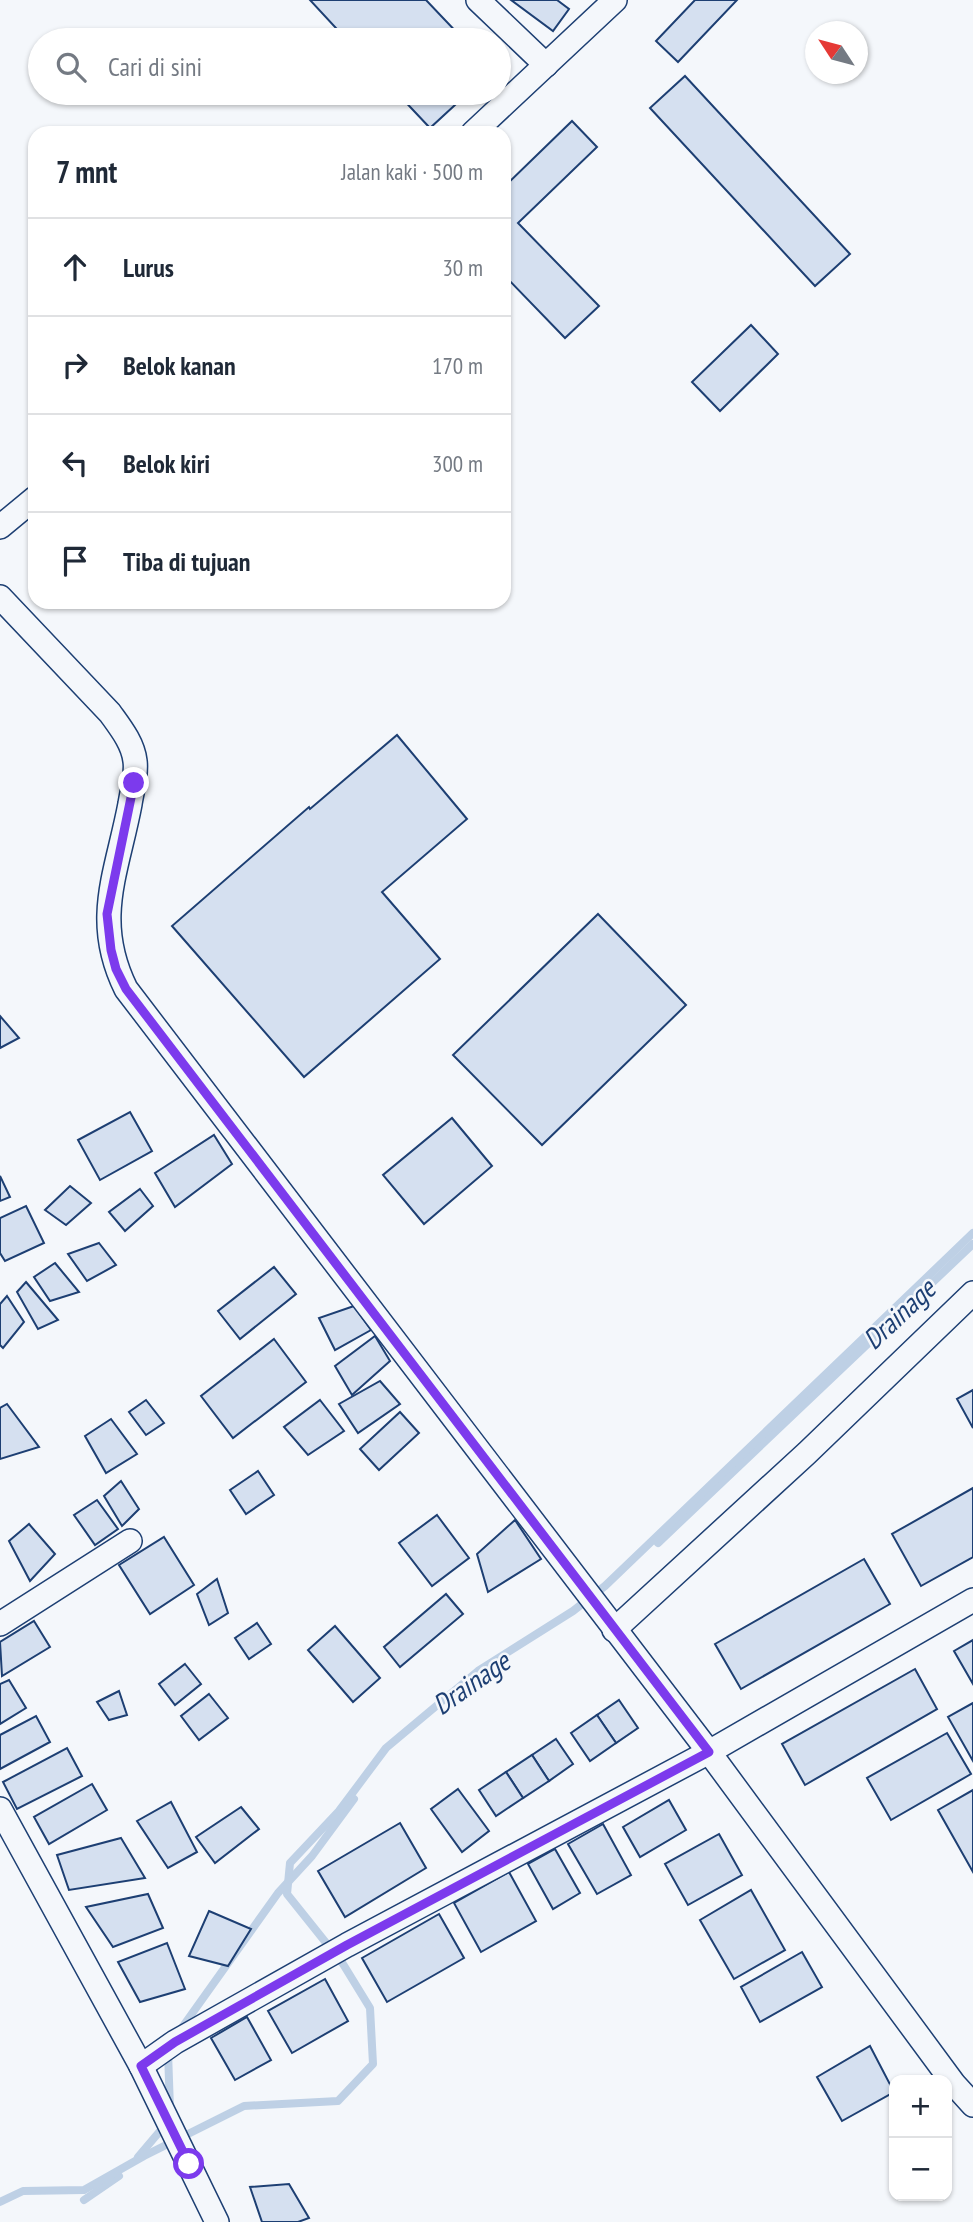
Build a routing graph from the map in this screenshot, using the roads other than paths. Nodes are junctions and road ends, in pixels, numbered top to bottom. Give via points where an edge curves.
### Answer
1 (478, 0) edge
2 (615, 0) edge
3 (507, 28) edge
4 (511, 32) edge
5 (546, 65) junction
6 (511, 98) edge
7 (504, 105) edge
8 (481, 126) edge
9 (28, 504) edge
10 (0, 527) edge
11 (0, 597) edge
12 (973, 1293) edge
13 (130, 1541) dead end
14 (973, 1600) edge
15 (0, 1624) edge
16 (614, 1630) junction
17 (709, 1752) junction
18 (0, 1809) edge
19 (141, 2066) junction
20 (971, 2102) edge
21 (217, 2222) edge

1 - 3 street
2 - 5 street
4 - 5 street
5 - 6 street
7 - 8 street
9 - 10 street
11 - 16 street via 110,713 125,734 135,761 107,914 111,950 126,989
12 - 16 street
13 - 15 street
14 - 17 street
16 - 17 street
17 - 19 street via 347,1945
17 - 20 street
18 - 19 street
19 - 21 street

